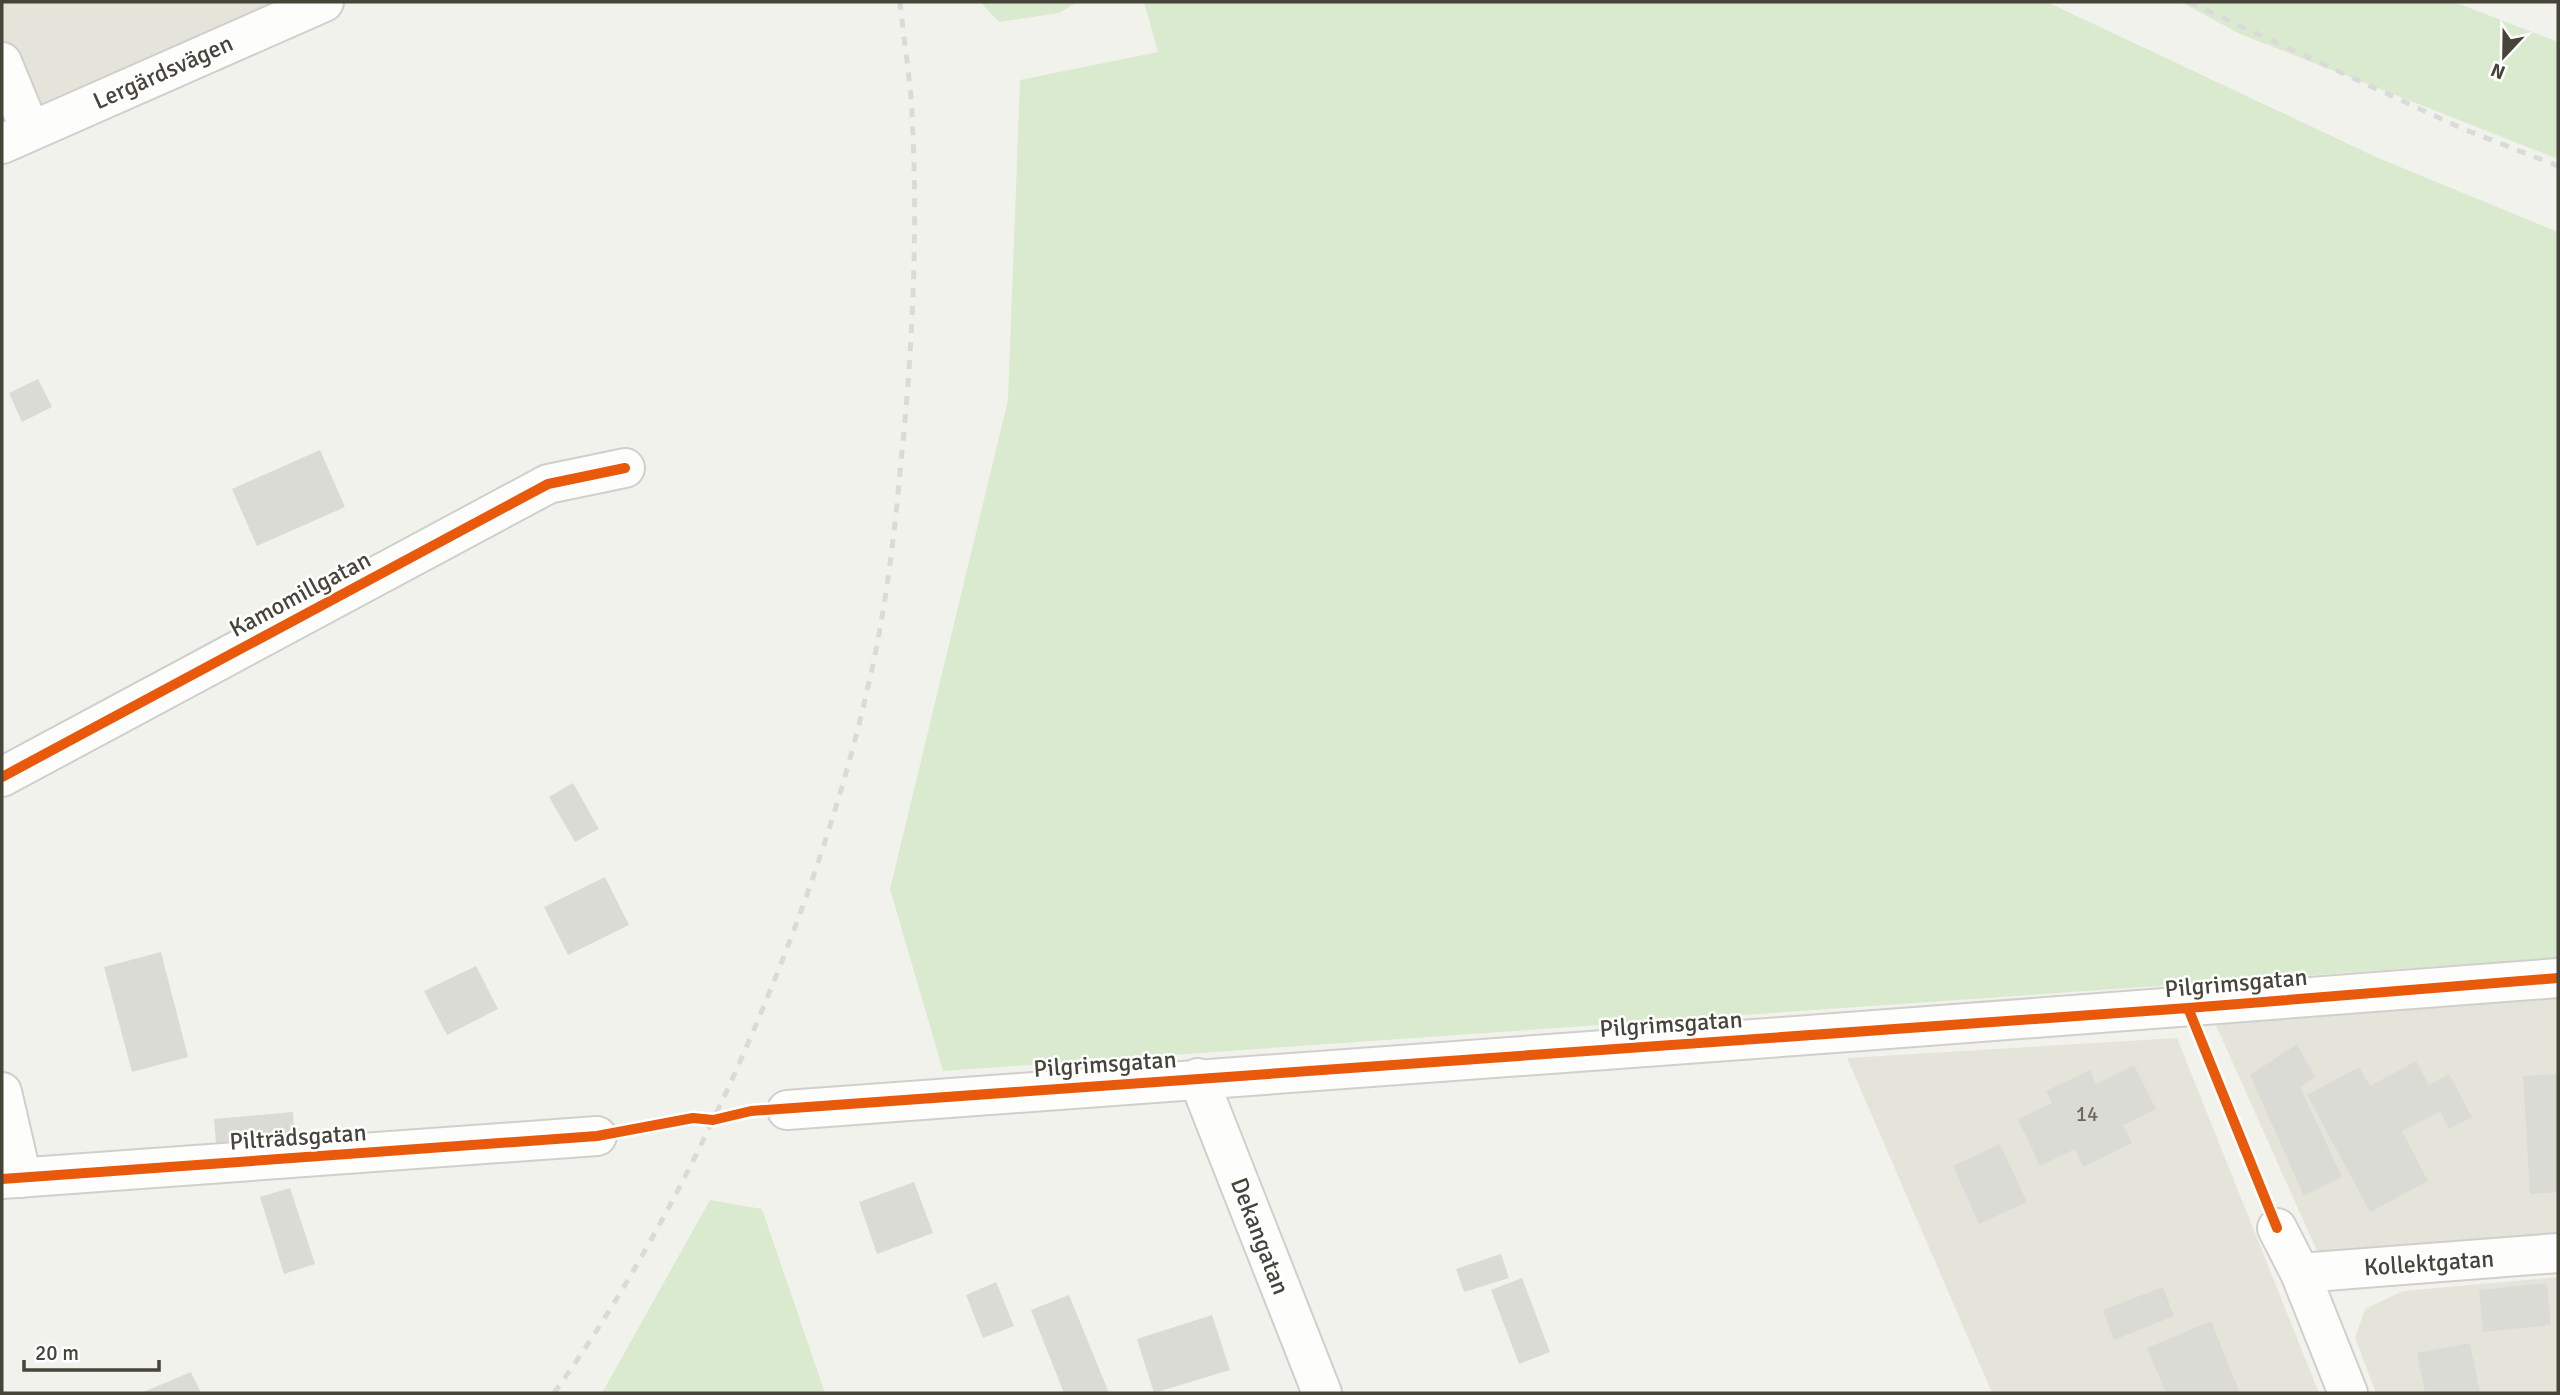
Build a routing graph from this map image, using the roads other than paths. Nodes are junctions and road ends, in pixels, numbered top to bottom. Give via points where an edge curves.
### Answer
1 (324, 2) edge
2 (2, 62) edge
3 (16, 137) edge
4 (625, 468) dead end
5 (2, 778) edge
6 (2558, 978) edge
7 (1198, 1078) junction
8 (2, 1092) edge
9 (787, 1110) dead end
10 (597, 1136) dead end
11 (12, 1178) edge
12 (2277, 1228) dead end
13 (2558, 1253) edge
14 (2300, 1273) junction
15 (1322, 1393) edge
16 (2348, 1393) edge

1 - 3 street, Lergärdsvägen
2 - 3 street
4 - 5 street, Kamomillgatan via 548,484
6 - 7 street, Pilgrimsgatan
7 - 9 street, Pilgrimsgatan
7 - 15 street, Dekangatan
8 - 11 street
10 - 11 street, Pilträdsgatan
12 - 14 street
13 - 14 street, Kollektgatan
14 - 16 street

